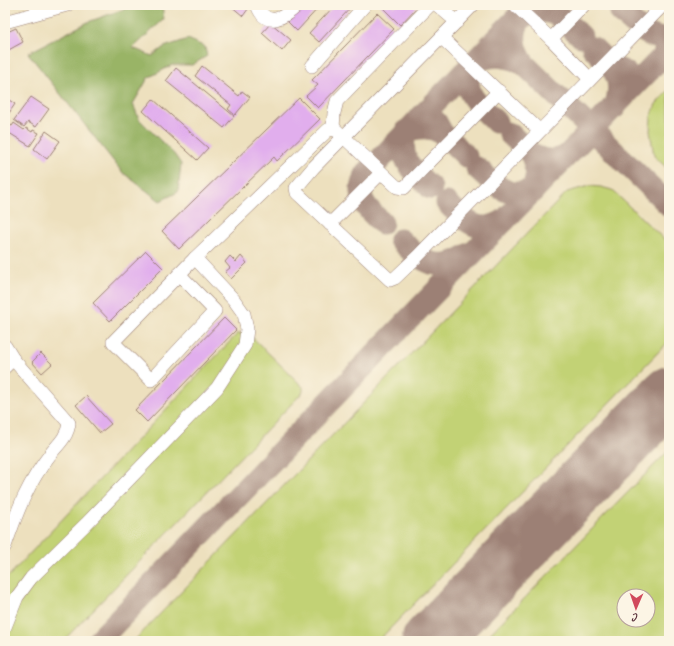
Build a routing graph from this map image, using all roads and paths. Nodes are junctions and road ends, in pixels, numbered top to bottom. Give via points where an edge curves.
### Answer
1 (67, 5) edge
2 (257, 5) edge
3 (298, 5) edge
4 (365, 5) edge
5 (430, 5) edge
6 (438, 5) edge
7 (473, 5) edge
8 (515, 5) edge
9 (584, 5) edge
10 (663, 5) edge
11 (5, 22) edge
12 (457, 22) junction
13 (442, 38) junction
14 (551, 39) junction
15 (312, 66) dead end
16 (590, 79) junction
17 (499, 91) junction
18 (333, 128) junction
19 (539, 130) junction
20 (344, 136) junction
21 (381, 173) junction
22 (330, 224) junction
23 (195, 258) junction
24 (179, 274) junction
25 (5, 346) edge
26 (9, 363) edge
27 (5, 546) edge
28 (5, 627) edge

1 - 11 street
2 - 3 street via 265,16 281,19
4 - 15 street
5 - 18 street via 337,101
6 - 12 street
7 - 12 street
8 - 14 street
9 - 14 street
10 - 16 street
12 - 13 street
13 - 17 street
13 - 20 street
14 - 16 street
16 - 19 street
17 - 19 street
17 - 21 street via 406,186 397,187
18 - 20 street
18 - 23 street
19 - 22 street via 393,280 388,279
20 - 21 street
20 - 22 street via 296,188 297,193
21 - 22 street
23 - 24 street
23 - 28 street via 244,314 247,329 245,345 217,388 86,524 30,578 17,597
24 - 24 street via 113,342 152,380 215,311
25 - 26 street
26 - 27 street via 69,423 66,435 36,472 22,498

